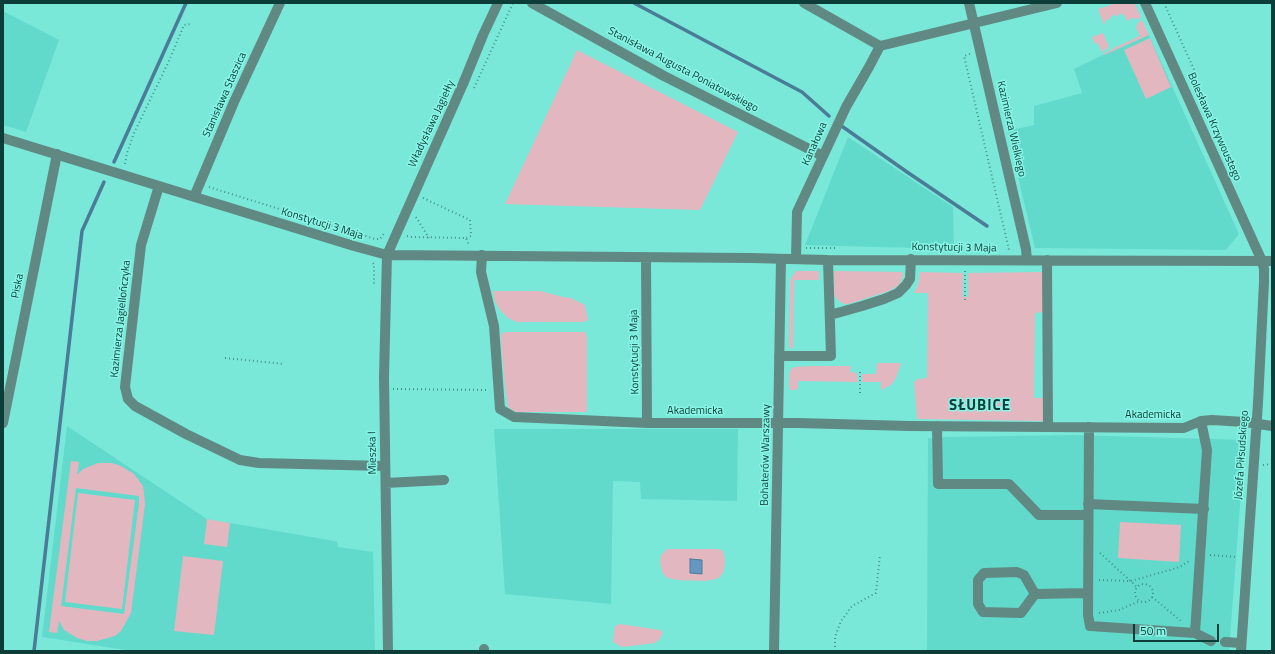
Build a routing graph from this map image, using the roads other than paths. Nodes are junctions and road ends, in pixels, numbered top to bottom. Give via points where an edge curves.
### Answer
1 (280, 3) edge
2 (498, 3) edge
3 (532, 3) edge
4 (804, 3) edge
5 (969, 3) edge
6 (1057, 3) edge
7 (1145, 3) edge
8 (974, 23) junction
9 (880, 46) junction
10 (3, 138) edge
11 (57, 154) junction
12 (823, 156) junction
13 (160, 186) junction
14 (194, 197) junction
15 (387, 255) junction
16 (482, 255) junction
17 (646, 257) junction
18 (782, 259) junction
19 (796, 259) junction
20 (911, 259) junction
21 (828, 260) junction
22 (1027, 260) junction
23 (1047, 260) junction
24 (1267, 261) edge
25 (830, 315) junction
26 (779, 356) junction
27 (1201, 421) junction
28 (3, 423) edge
29 (647, 423) junction
30 (779, 423) junction
31 (1256, 424) junction
32 (937, 426) junction
33 (1048, 426) junction
34 (1272, 426) edge
35 (1089, 427) junction
36 (385, 466) junction
37 (444, 480) dead end
38 (386, 483) junction
39 (1088, 504) junction
40 (1204, 509) junction
41 (1088, 515) junction
42 (1088, 593) junction
43 (1035, 594) junction
44 (1195, 633) junction
45 (1211, 641) dead end
46 (1225, 642) dead end
47 (1241, 647) edge
48 (388, 651) edge
49 (774, 651) edge

1 - 14 street, Stanisława Staszica
2 - 15 street, Władysława Jagiełły
3 - 12 street, Stanisława Augusta Poniatowskiego via 664,76
4 - 9 street
5 - 8 street, Kazimierza Wielkiego
6 - 8 street
7 - 24 street, Bolesława Krzywoustego
8 - 9 street
8 - 22 street, Kazimierza Wielkiego
9 - 12 street, Kanałowa via 846,107
10 - 11 street, Konstytucji 3 Maja
11 - 13 street, Konstytucji 3 Maja
11 - 28 street, Piska
12 - 19 street, Kanałowa via 798,212
13 - 14 street, Konstytucji 3 Maja
13 - 36 street, Kazimierza Jagiellończyka via 141,245 125,387 128,399 135,406 179,430 240,460 259,463
14 - 15 street, Konstytucji 3 Maja
15 - 16 street, Konstytucji 3 Maja
15 - 36 street, Mieszka I
16 - 17 street, Konstytucji 3 Maja
16 - 29 street, Akademicka via 481,272 494,326 500,409 514,417
17 - 18 street, Konstytucji 3 Maja
17 - 29 street, Konstytucji 3 Maja
18 - 19 street, Konstytucji 3 Maja
18 - 26 street, Bohaterów Warszawy
19 - 21 street, Konstytucji 3 Maja
20 - 21 street, Konstytucji 3 Maja
20 - 22 street, Konstytucji 3 Maja
20 - 25 street via 910,278 898,293 877,302
21 - 25 street
22 - 23 street, Konstytucji 3 Maja
23 - 24 street, Konstytucji 3 Maja
23 - 33 street
24 - 31 street, Józefa Piłsudskiego
25 - 26 street via 831,356
26 - 30 street, Bohaterów Warszawy
27 - 31 street, Akademicka
27 - 35 street, Akademicka via 1184,428
27 - 40 street via 1207,450
29 - 30 street, Akademicka
30 - 32 street, Akademicka
30 - 49 street, Bohaterów Warszawy
31 - 34 street, Akademicka
31 - 47 street, Józefa Piłsudskiego
32 - 33 street, Akademicka
32 - 41 street via 938,484 1009,484 1039,514
33 - 35 street, Akademicka
35 - 39 street
36 - 38 street, Mieszka I
37 - 38 street
38 - 48 street, Mieszka I
39 - 40 street
39 - 41 street
40 - 44 street
41 - 42 street
42 - 43 street
42 - 44 street via 1090,626
43 - 43 street via 1024,575 1017,572 984,573 978,580 978,604 983,612 1021,613
44 - 45 street
46 - 47 street

